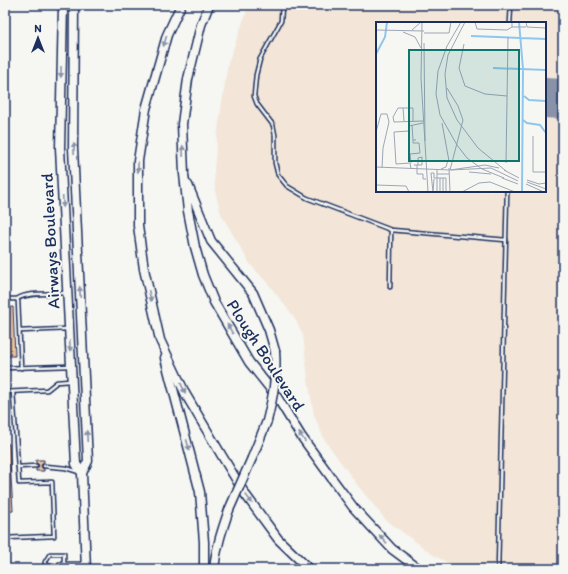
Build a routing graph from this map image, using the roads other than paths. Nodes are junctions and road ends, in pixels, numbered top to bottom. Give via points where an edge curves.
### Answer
1 (63, 5) edge
2 (74, 5) edge
3 (181, 5) edge
4 (209, 5) edge
5 (282, 5) edge
6 (511, 5) edge
7 (510, 22) edge
8 (184, 174) junction
9 (507, 192) edge
10 (391, 230) junction
11 (506, 240) junction
12 (390, 287) dead end
13 (67, 293) junction
14 (5, 299) edge
15 (17, 299) junction
16 (69, 329) junction
17 (20, 331) junction
18 (160, 340) junction
19 (71, 366) junction
20 (5, 368) edge
21 (21, 368) junction
22 (72, 381) junction
23 (5, 392) edge
24 (13, 392) junction
25 (36, 466) dead end
26 (44, 466) dead end
27 (18, 467) junction
28 (82, 473) junction
29 (59, 564) dead end
30 (64, 564) junction
31 (45, 565) junction
32 (53, 565) dead end
33 (86, 566) edge
34 (415, 567) edge
35 (6, 569) edge
36 (45, 569) edge
37 (64, 569) edge
38 (202, 569) edge
39 (214, 569) edge
40 (309, 569) edge
41 (422, 569) edge
42 (498, 569) edge

1 -> 13 main road, Airways Boulevard via 60,148
28 -> 2 main road, Airways Boulevard via 88,462 74,148
3 -> 18 main road via 167,35 146,109 138,162 138,226 144,269
8 -> 4 main road, Plough Boulevard via 182,124 188,79 201,25
5 - 10 lane via 281,21 260,59 254,96 273,125 278,175 287,186 307,198
6 - 7 lane
34 -> 8 main road, Plough Boulevard via 392,549 353,507 249,362 231,332 214,302 203,274 188,211
8 - 39 main road, bridge via 210,241 253,293 269,330 276,364 273,399 267,421 220,535
9 - 11 lane
10 - 11 lane
10 - 12 lane
11 - 42 lane
13 - 15 lane via 30,294
13 - 16 main road, Airways Boulevard
14 - 15 lane
15 - 17 lane
16 - 17 lane
16 -> 19 main road, Airways Boulevard
17 - 21 lane
18 -> 38 main road via 200,492 204,542
18 -> 40 main road via 186,395 245,494 278,539
19 - 21 lane
19 - 22 main road, Airways Boulevard
20 - 21 lane
22 - 24 lane via 57,382 47,390
22 - 28 main road, Airways Boulevard via 76,464
23 - 24 lane
24 - 27 lane
25 - 27 lane
26 - 28 lane via 66,468
27 - 35 lane via 19,483 52,482 54,536 5,538
28 - 33 main road, Airways Boulevard
29 - 30 lane
30 - 31 lane via 64,554 50,554
30 - 33 lane
30 - 37 lane
31 - 32 lane
31 - 36 lane
34 - 41 main road, Plough Boulevard

